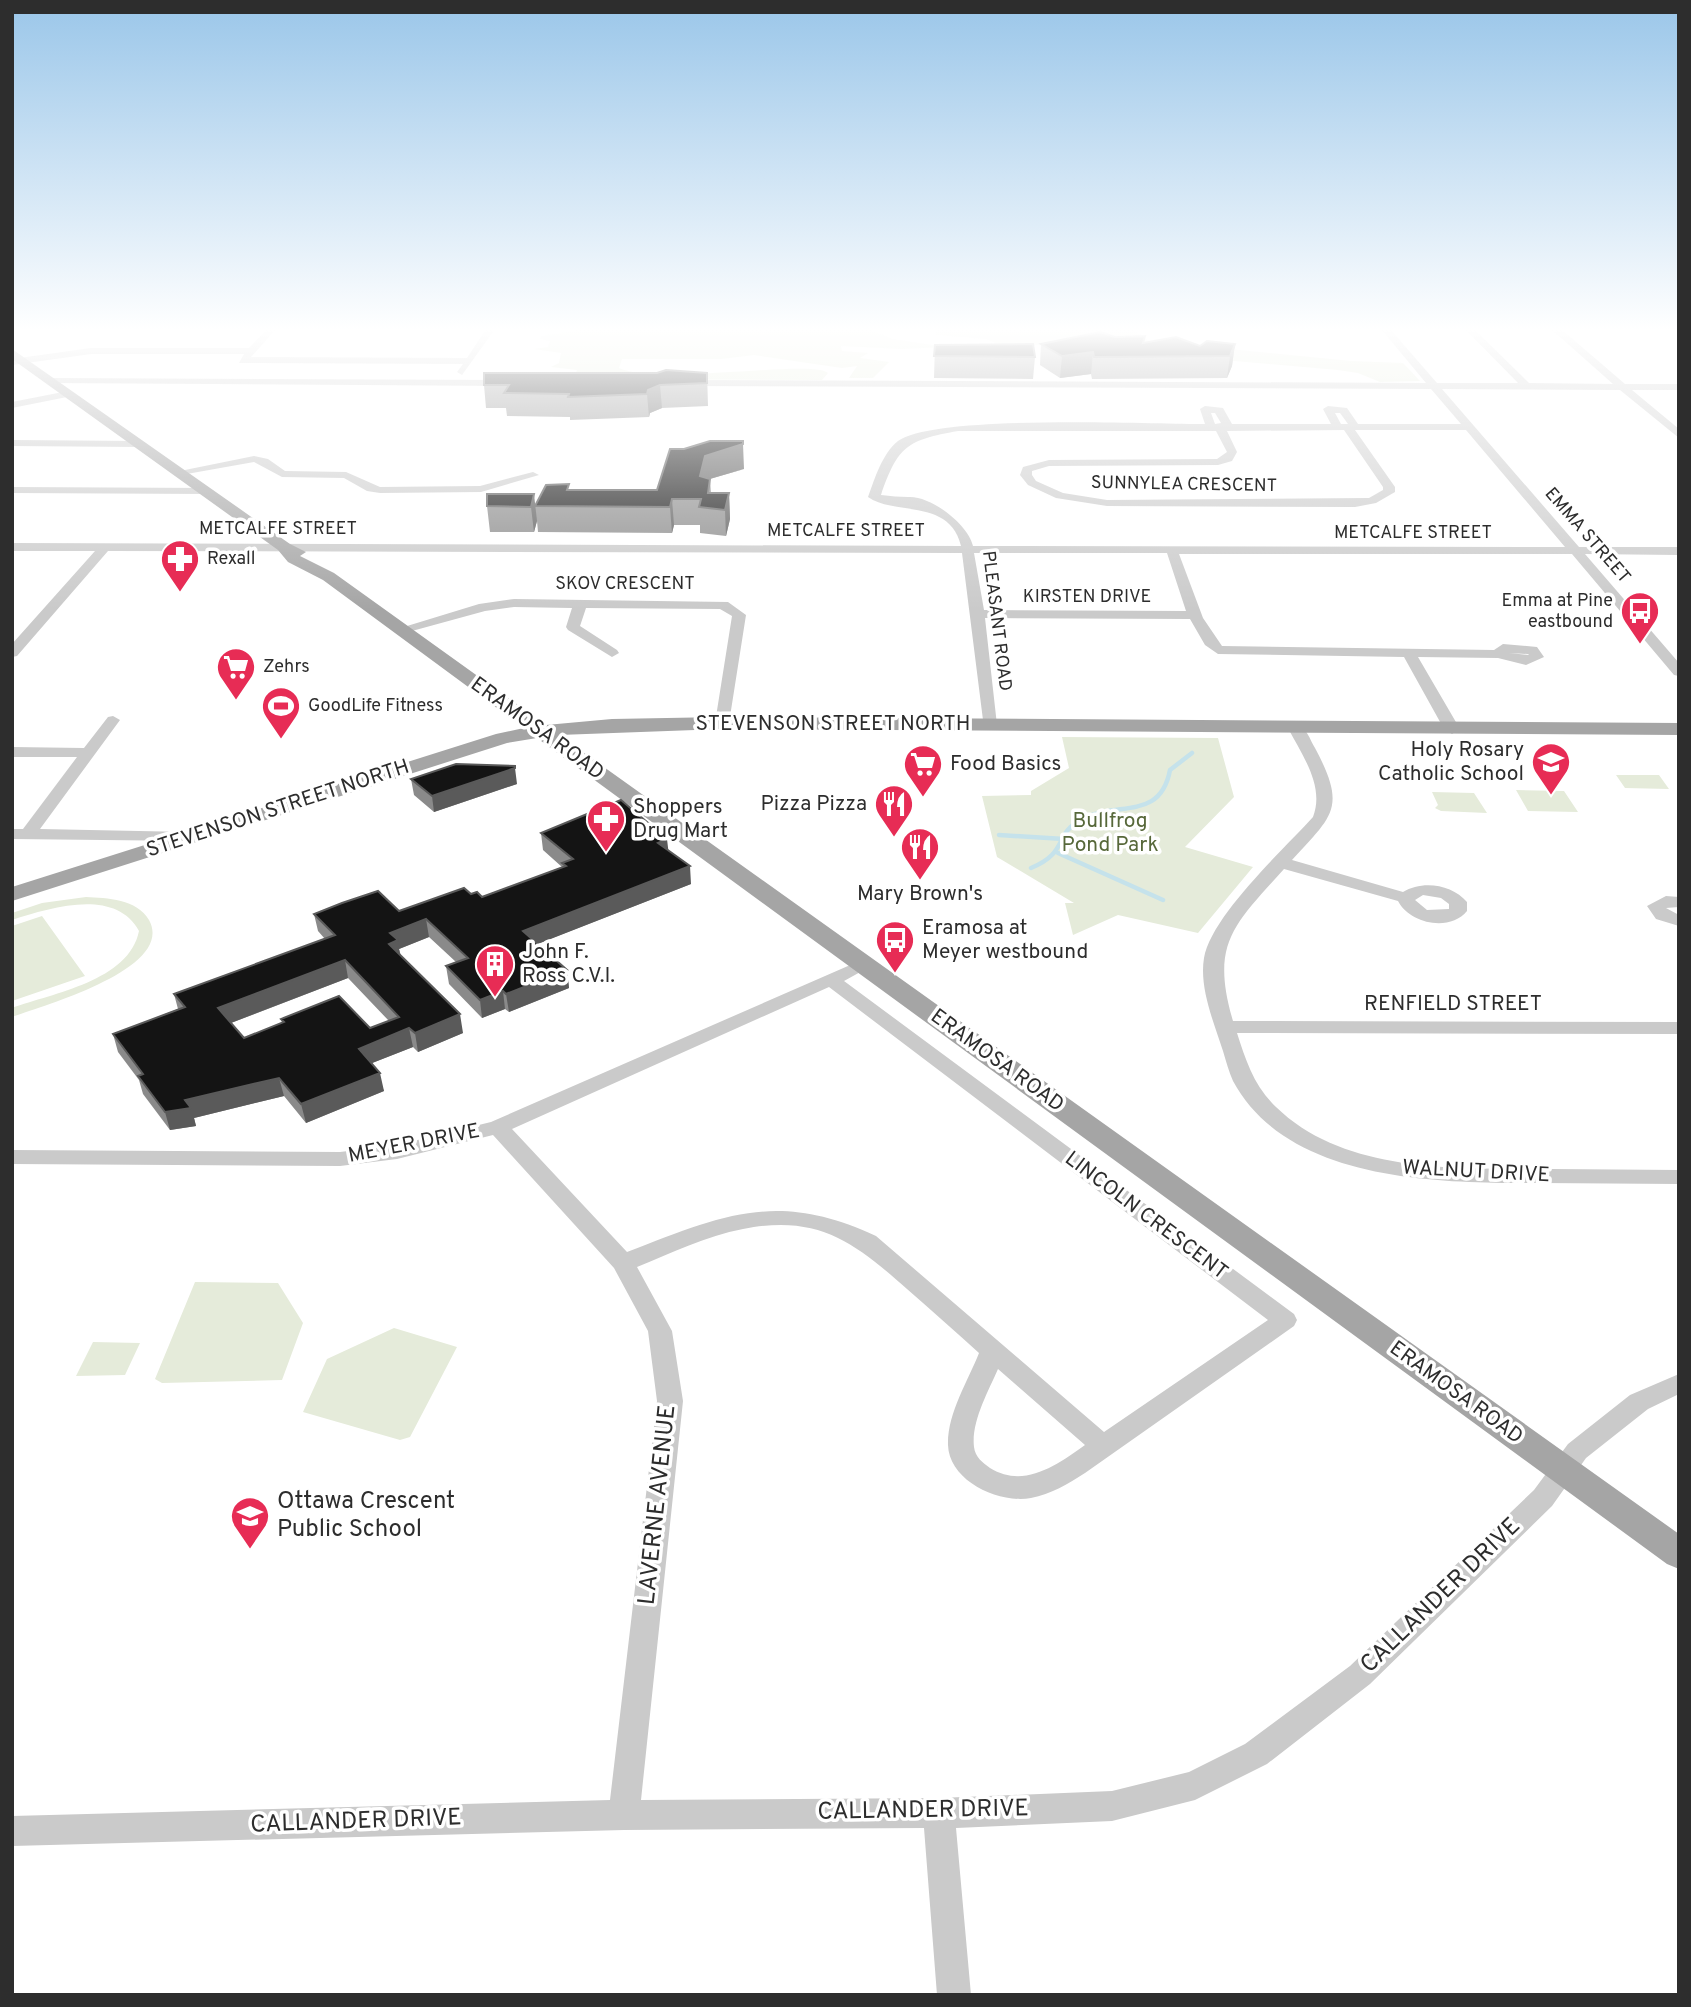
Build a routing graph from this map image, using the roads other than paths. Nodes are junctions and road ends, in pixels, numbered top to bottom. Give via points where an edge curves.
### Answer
1 (109, 423) edge
2 (1463, 423) edge
3 (1665, 423) edge
4 (1219, 426) junction
5 (1346, 427) junction
6 (1466, 427) junction
7 (1679, 435) edge
8 (12, 443) edge
9 (139, 444) junction
10 (181, 472) junction
11 (533, 475) dead end
12 (12, 490) edge
13 (208, 491) junction
14 (12, 547) edge
15 (105, 547) junction
16 (284, 547) junction
17 (967, 549) junction
18 (1172, 550) junction
19 (1574, 551) junction
20 (1679, 551) edge
21 (580, 604) junction
22 (978, 614) junction
23 (1195, 615) junction
24 (401, 630) junction
25 (12, 653) edge
26 (612, 653) dead end
27 (1409, 654) junction
28 (1498, 654) dead end
29 (1671, 654) edge
30 (1679, 672) edge
31 (113, 720) dead end
32 (722, 723) junction
33 (989, 725) junction
34 (1296, 727) junction
35 (1452, 729) junction
36 (1679, 729) edge
37 (537, 732) junction
38 (12, 752) edge
39 (89, 753) junction
40 (20, 834) edge
41 (188, 837) junction
42 (1283, 863) junction
43 (12, 894) edge
44 (1405, 898) dead end
45 (1679, 902) edge
46 (1679, 921) edge
47 (864, 965) junction
48 (830, 979) junction
49 (1226, 1027) junction
50 (1679, 1028) edge
51 (498, 1127) junction
52 (12, 1157) edge
53 (1679, 1177) edge
54 (623, 1264) junction
55 (992, 1352) junction
56 (1679, 1383) edge
57 (1103, 1446) junction
58 (1564, 1471) junction
59 (1679, 1554) edge
60 (939, 1813) junction
61 (624, 1815) junction
62 (12, 1831) edge
63 (954, 1995) edge

1 - 9 main road, ERAMOSA ROAD
2 - 6 street, EMMA STREET
3 - 7 street
4 - 5 street, PLEASANT ROAD
4 - 5 street, SUNNYLEA CRESCENT via 1232,452 1219,462 1049,463 1027,468 1026,475 1032,483 1060,496 1107,503 1355,504 1382,497 1389,487
4 - 17 street, PLEASANT ROAD via 990,426 936,432 894,448 874,497 920,505 945,515 962,532
5 - 6 street, PLEASANT ROAD
6 - 19 street, EMMA STREET
8 - 9 street
9 - 10 main road, ERAMOSA ROAD
10 - 11 street via 254,459 282,474 351,476 367,488 380,490 481,489
10 - 13 main road, ERAMOSA ROAD
12 - 13 street
13 - 16 main road, ERAMOSA ROAD
14 - 15 street, METCALFE STREET
15 - 16 street, METCALFE STREET
15 - 25 street
16 - 17 street, METCALFE STREET
16 - 24 main road, ERAMOSA ROAD via 300,564
17 - 18 street, METCALFE STREET
17 - 22 street, PLEASANT ROAD
18 - 19 street, METCALFE STREET
18 - 23 street
19 - 20 street, METCALFE STREET
19 - 29 street, EMMA STREET
21 - 24 street, SKOV CRESCENT via 493,606
21 - 26 street via 573,626
21 - 32 street, SKOV CRESCENT via 712,604 733,609 739,621
22 - 23 street, KIRSTEN DRIVE
22 - 33 street, PLEASANT ROAD
23 - 27 street via 1209,645 1218,650
24 - 37 main road, ERAMOSA ROAD
27 - 28 street
27 - 35 street
29 - 30 street, EMMA STREET
31 - 39 street
32 - 33 main road, STEVENSON STREET NORTH
32 - 37 main road, STEVENSON STREET NORTH via 622,724
33 - 34 main road, STEVENSON STREET NORTH
34 - 35 main road, STEVENSON STREET NORTH
34 - 42 street, WALNUT DRIVE via 1326,794 1327,807
35 - 36 main road, STEVENSON STREET NORTH
37 - 41 main road, STEVENSON STREET NORTH via 503,738
37 - 47 main road, ERAMOSA ROAD
38 - 39 street
39 - 40 street
40 - 41 street
41 - 43 main road, STEVENSON STREET NORTH
42 - 44 street
42 - 49 street, WALNUT DRIVE via 1227,926 1213,957
45 - 46 street via 1656,906 1662,915
47 - 48 street, MEYER DRIVE
47 - 58 main road, ERAMOSA ROAD
48 - 51 street, MEYER DRIVE
48 - 57 street, LINCOLN CRESCENT via 1285,1320
49 - 50 street, RENFIELD STREET
49 - 53 street, WALNUT DRIVE via 1243,1080 1259,1101 1307,1138 1362,1161 1459,1176
51 - 52 street, MEYER DRIVE via 397,1152 340,1159
51 - 54 street, LAVERNE AVENUE
54 - 55 street via 735,1222 761,1217 806,1218 868,1242
54 - 61 street, LAVERNE AVENUE via 660,1331 670,1401
55 - 57 street
55 - 57 street, LINCOLN CRESCENT via 961,1434 961,1450 975,1469 1008,1487 1029,1488 1049,1481
56 - 58 street, CALLANDER DRIVE via 1639,1402 1577,1451
58 - 59 main road, ERAMOSA ROAD
58 - 60 street, CALLANDER DRIVE via 1543,1498 1360,1675 1266,1747 1226,1771 1185,1788 1112,1806
60 - 61 street, CALLANDER DRIVE
60 - 63 street
61 - 62 street, CALLANDER DRIVE

